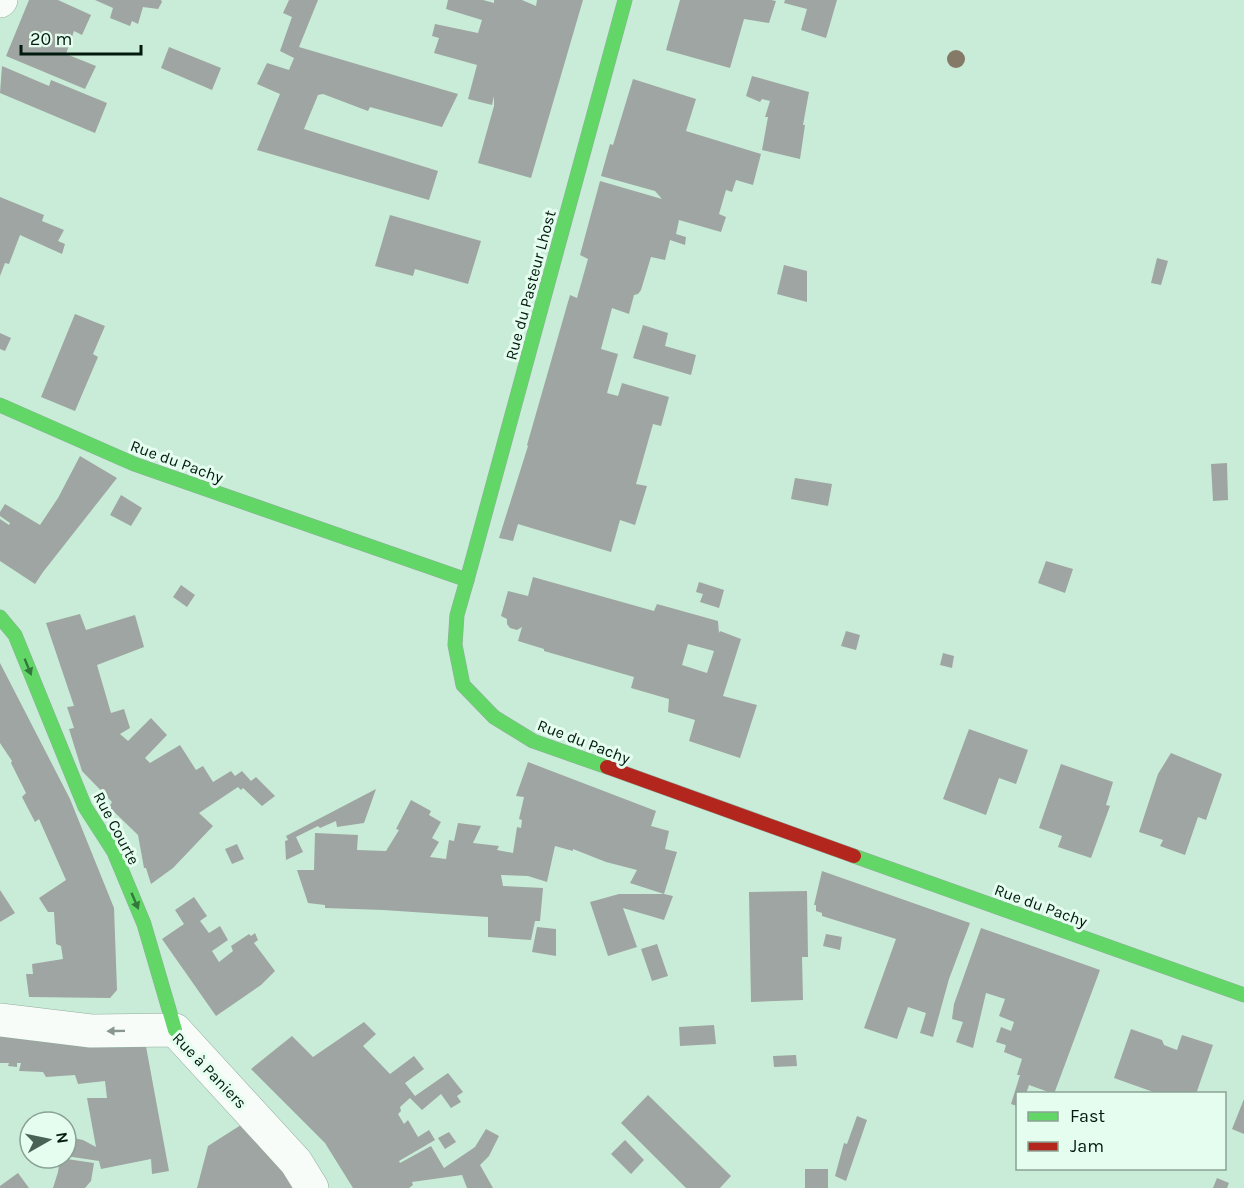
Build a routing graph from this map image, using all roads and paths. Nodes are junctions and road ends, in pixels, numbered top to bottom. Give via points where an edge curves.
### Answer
1 (625, 0) edge
2 (0, 405) edge
3 (467, 580) junction
4 (0, 617) edge
5 (1244, 995) edge
6 (0, 1020) edge
7 (175, 1030) junction
8 (312, 1188) edge

1 - 3 street, Rue du Pasteur Lhost
2 - 3 street, Rue du Pachy via 134,464
3 - 5 street, Rue du Pachy via 457,615 456,645 463,685 494,717 532,741
4 -> 7 street, Rue Courte via 15,635 85,807 114,852 144,924
7 -> 6 street, Rue à Paniers via 91,1031
7 - 8 street, Rue à Paniers via 296,1162

